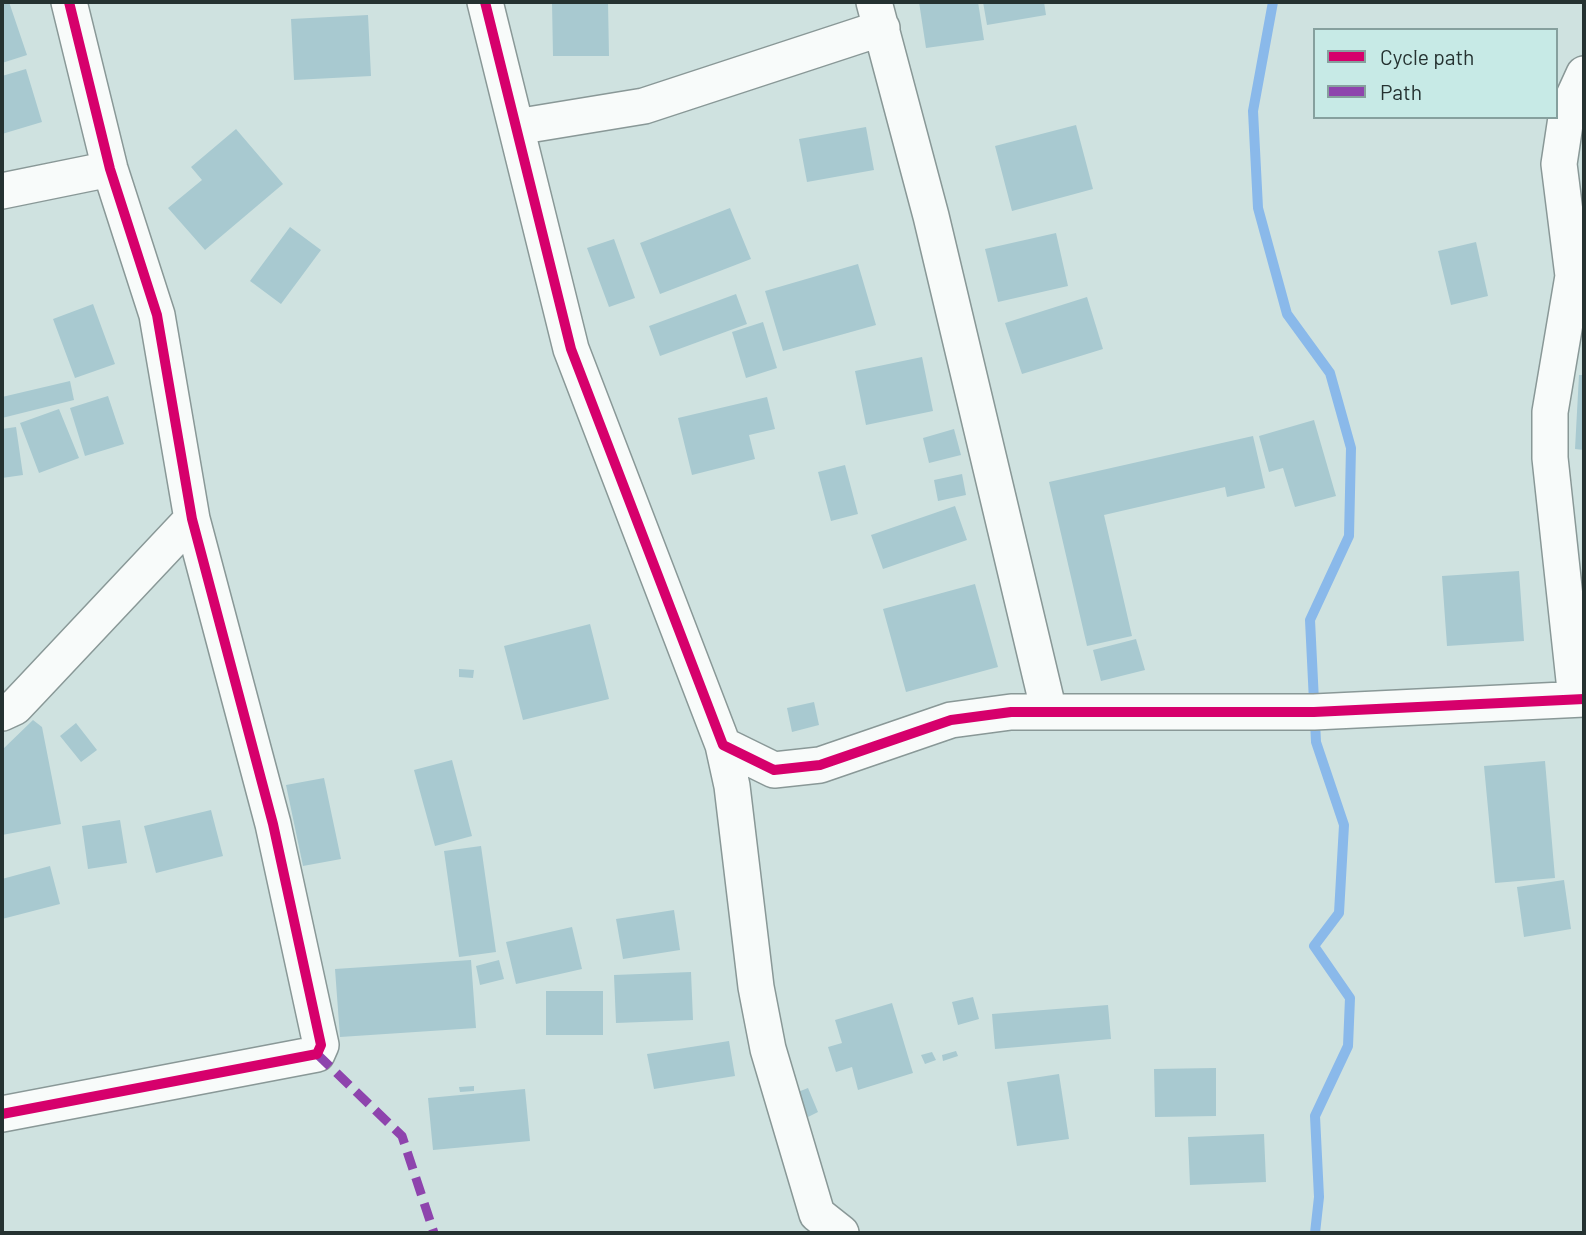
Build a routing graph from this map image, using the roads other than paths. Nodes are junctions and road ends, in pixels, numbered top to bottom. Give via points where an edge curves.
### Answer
1 (69, 2) edge
2 (485, 2) edge
3 (878, 15) edge
4 (1584, 74) edge
5 (516, 127) junction
6 (110, 169) junction
7 (2, 191) edge
8 (1572, 344) edge
9 (191, 519) junction
10 (1580, 699) edge
11 (1049, 712) junction
12 (2, 713) edge
13 (723, 745) junction
14 (2, 1114) edge
15 (841, 1233) edge

1 - 6 street
2 - 5 street
3 - 5 street via 645,106
3 - 11 street via 931,216
4 - 8 street via 1567,111 1559,164 1573,276
5 - 13 street via 571,349
6 - 7 street
6 - 9 street via 157,315
8 - 10 street via 1550,412 1550,458
9 - 12 street via 15,707
9 - 14 street via 273,824 321,1045 317,1054
10 - 11 street via 1314,712
11 - 13 street via 951,720 820,765 774,770
13 - 15 street via 768,1049 817,1214

